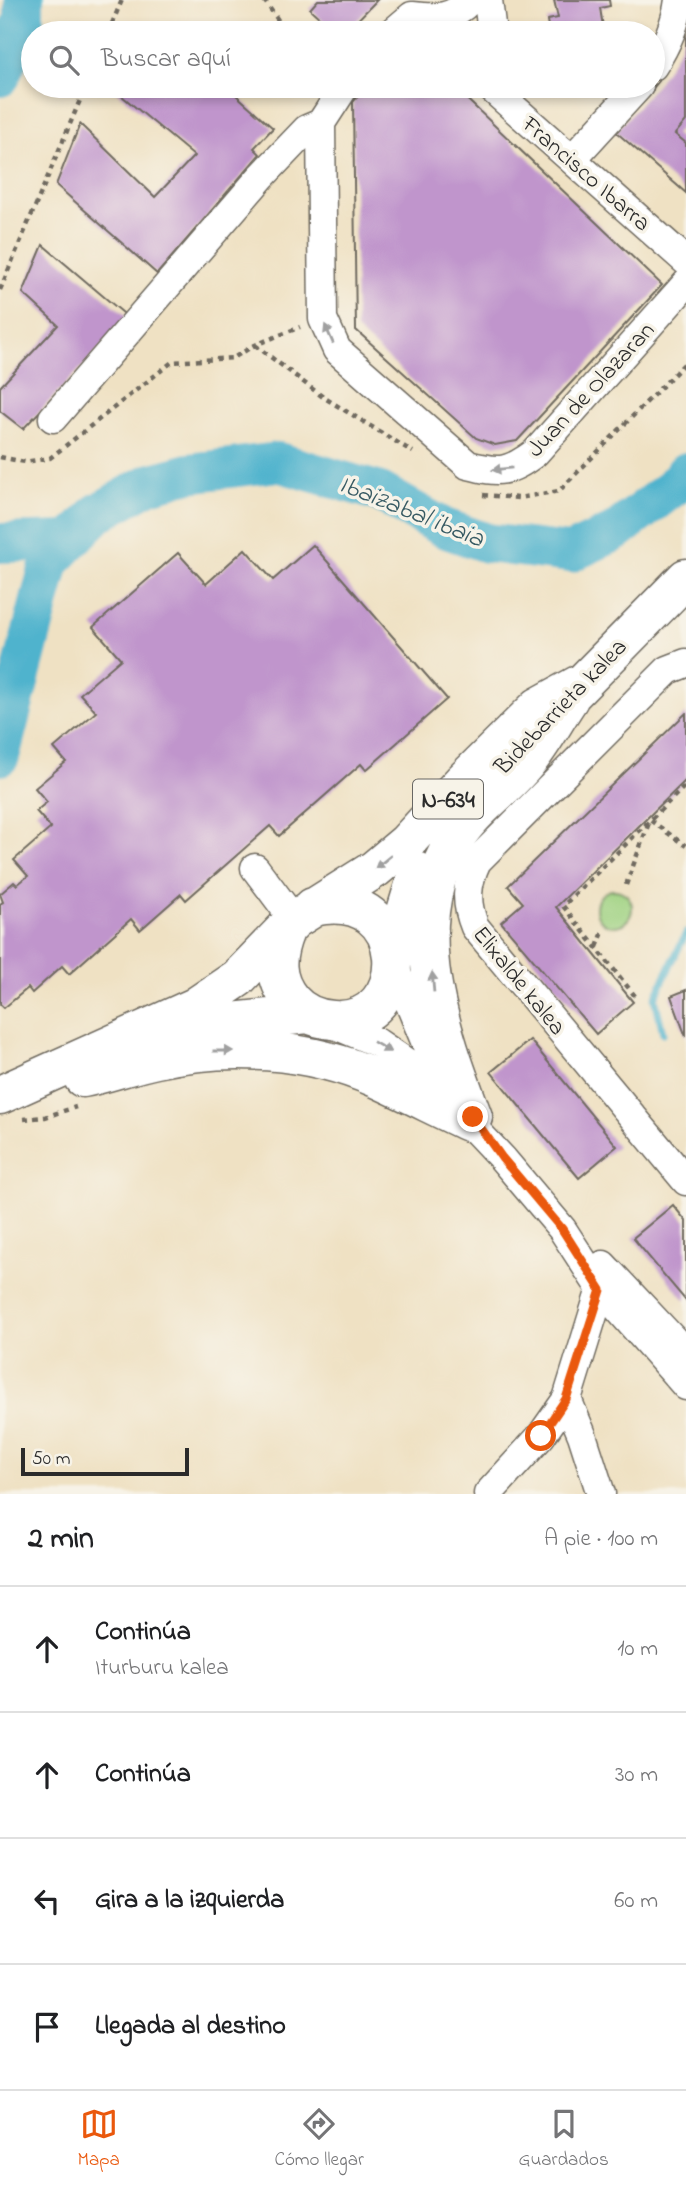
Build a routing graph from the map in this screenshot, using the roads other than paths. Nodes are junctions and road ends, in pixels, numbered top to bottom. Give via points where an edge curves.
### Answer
1 (470, 0) edge
2 (488, 0) edge
3 (679, 0) edge
4 (408, 21) edge
5 (491, 21) edge
6 (665, 47) edge
7 (337, 98) edge
8 (510, 98) edge
9 (628, 98) edge
10 (321, 123) junction
11 (573, 159) junction
12 (686, 261) edge
13 (686, 284) edge
14 (53, 418) dead end
15 (686, 579) edge
16 (686, 663) edge
17 (578, 685) junction
18 (255, 868) dead end
19 (297, 919) junction
20 (393, 960) junction
21 (314, 1016) junction
22 (36, 1080) junction
23 (6, 1108) edge
24 (471, 1120) junction
25 (686, 1181) edge
26 (562, 1229) junction
27 (587, 1248) junction
28 (601, 1290) junction
29 (624, 1315) junction
30 (686, 1353) edge
31 (686, 1363) edge
32 (686, 1386) edge
33 (566, 1399) junction
34 (488, 1494) edge
35 (601, 1494) edge

1 - 4 street via 456,15
2 - 5 street
3 - 6 street
7 - 10 street
8 - 11 street, Francisco Ibarra
9 - 11 street
13 -> 10 street, Juan de Olazaran via 535,453 513,470 468,465 337,350 323,319
10 - 14 street via 307,129 261,177
11 - 12 street, Francisco Ibarra
15 - 17 highway, Bidebarrieta kalea / N-634
16 - 25 street, Elixalde kalea via 668,670 477,861 468,880 467,910 475,927
17 -> 19 highway, N-634 via 538,707 407,843
17 - 20 highway, Bidebarrieta kalea / N-634 via 466,803 427,853 416,876
24 -> 17 highway via 434,996 429,945 439,872 470,818 531,758
18 - 19 street
19 - 20 highway via 339,904 364,911 388,936
19 - 21 highway via 278,949 276,968 292,1003
19 - 22 highway, N-634 via 238,978 195,1007
20 - 21 highway, N-634 via 388,986 377,1003 360,1015 340,1020
20 - 24 street via 432,1058
21 - 22 highway, N-634 via 202,1025
21 -> 24 street via 378,1043 422,1073
22 - 23 highway, N-634
22 -> 24 highway via 85,1078 157,1059 212,1051 274,1052 317,1058 375,1077
24 - 26 street
26 - 27 street
26 - 28 street
27 - 28 street
27 - 30 street
28 - 29 street
28 - 33 street
29 - 31 street via 645,1326
29 - 32 street
33 - 34 street via 541,1436
33 - 35 street

